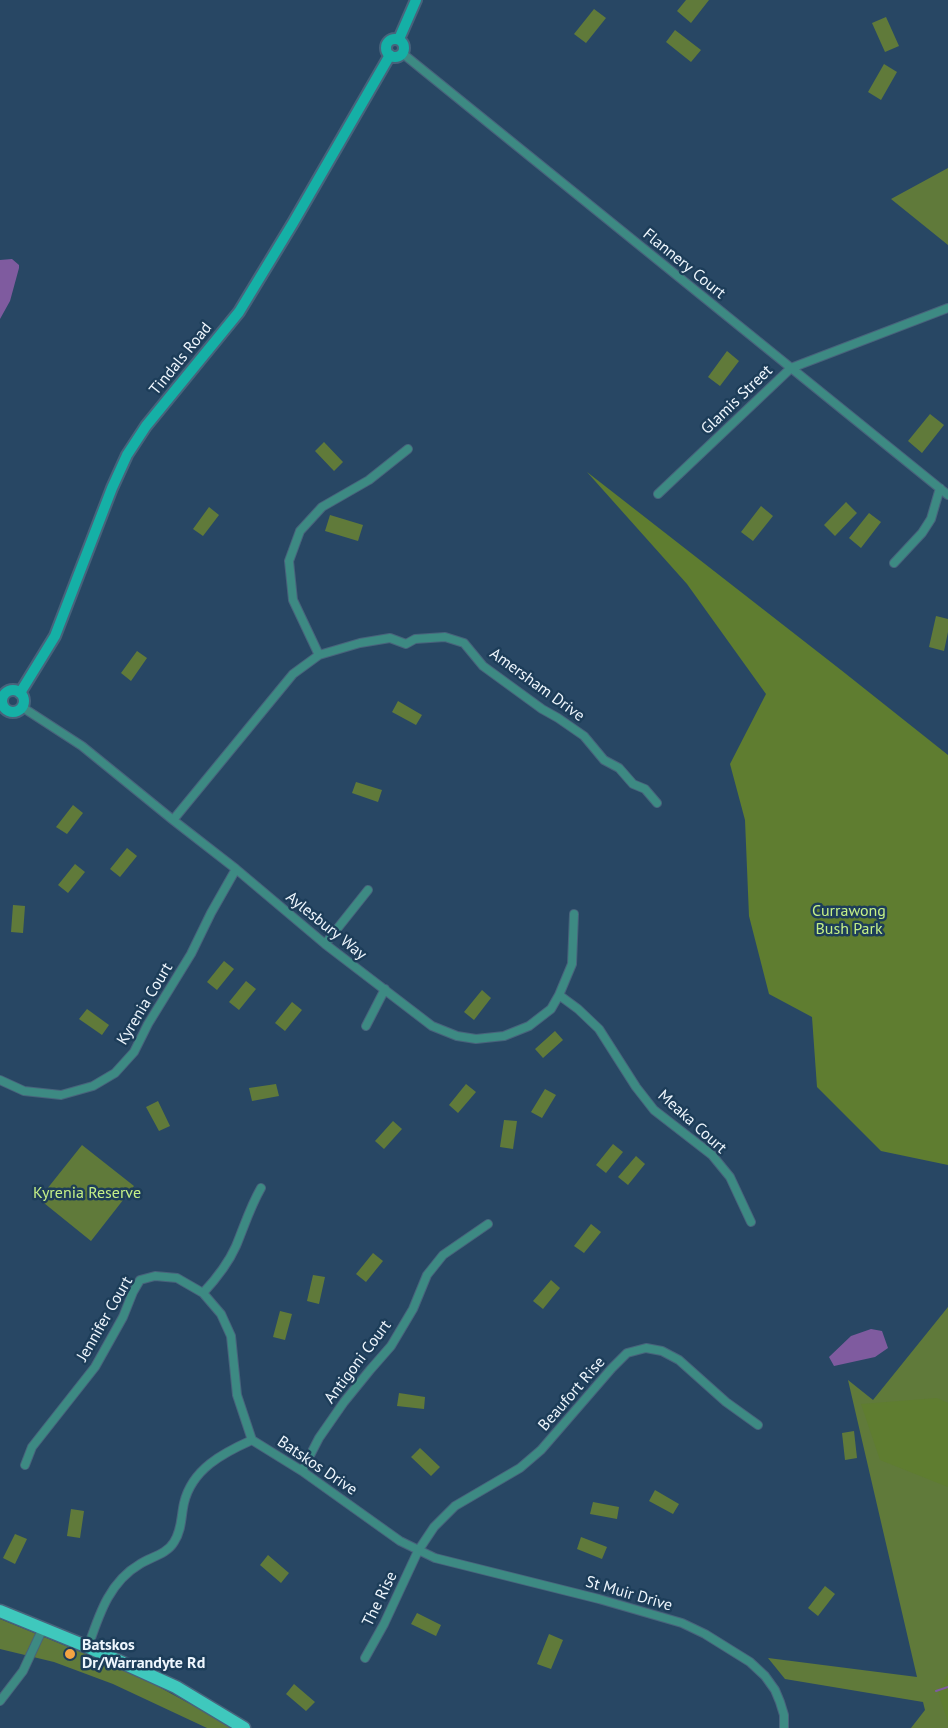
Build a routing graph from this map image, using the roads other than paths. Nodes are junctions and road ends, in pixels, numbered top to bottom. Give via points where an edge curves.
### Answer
1 (416, 0) edge
2 (399, 39) junction
3 (402, 53) junction
4 (390, 55) junction
5 (948, 308) edge
6 (791, 368) junction
7 (408, 449) dead end
8 (940, 488) junction
9 (657, 494) dead end
10 (948, 495) edge
11 (894, 563) dead end
12 (319, 655) junction
13 (20, 693) junction
14 (22, 707) junction
15 (2, 708) edge
16 (657, 803) dead end
17 (172, 820) junction
18 (236, 869) junction
19 (368, 890) dead end
20 (574, 914) dead end
21 (325, 944) junction
22 (385, 989) junction
23 (559, 995) junction
24 (366, 1026) dead end
25 (0, 1080) edge
26 (261, 1188) dead end
27 (751, 1222) dead end
28 (488, 1224) dead end
29 (203, 1293) junction
30 (758, 1425) dead end
31 (252, 1440) junction
32 (25, 1465) dead end
33 (302, 1470) junction
34 (418, 1551) junction
35 (0, 1611) edge
36 (43, 1628) junction
37 (88, 1647) junction
38 (365, 1658) dead end
39 (0, 1701) edge
40 (244, 1728) edge
41 (784, 1728) edge

1 - 2 main road
2 - 3 main road via 404,45
2 - 4 main road via 388,42
3 - 4 main road
3 - 6 street, Flannery Court
4 - 13 main road, Tindals Road via 239,312 127,455 55,636
5 - 6 street, Glamis Street
6 - 8 street, Flannery Court
6 - 9 street, Glamis Street
7 - 12 street via 369,480 322,507 300,531 289,561 293,600
8 - 10 street, Flannery Court
8 - 11 street via 931,519
12 - 16 street, Amersham Drive via 390,638 406,644 415,639 445,637 464,643 483,666 584,736 604,760 645,789
12 - 17 street, Amersham Drive via 293,674
13 - 14 main road
13 - 15 main road via 7,692 2,697
14 - 15 main road via 12,712
14 - 17 street, Aylesbury Way via 82,746
17 - 18 street, Aylesbury Way
18 - 21 street, Aylesbury Way
18 - 25 street, Kyrenia Court via 134,1052 115,1072 93,1086 61,1095 24,1091
19 - 21 street
20 - 23 street, Aylesbury Way via 572,964
21 - 22 street, Aylesbury Way
22 - 23 street, Aylesbury Way via 432,1026 476,1039 504,1036 529,1026 551,1009
22 - 24 street
23 - 27 street, Meaka Court via 599,1029 654,1110 712,1155 730,1177
26 - 29 street via 235,1248
28 - 33 street, Antigoni Court via 443,1255 427,1275 392,1346 344,1402
29 - 31 street, Jennifer Court via 221,1314 231,1336 237,1395
29 - 32 street, Jennifer Court via 177,1278 155,1276 140,1280 95,1367 32,1447
30 - 34 street, Beaufort Rise via 679,1360 646,1348 627,1353 541,1450 520,1468 455,1506
31 - 33 street, Batskos Drive
31 - 37 street, Batskos Drive via 211,1462 196,1477 186,1496 174,1544 117,1583 101,1608
33 - 34 street, Batskos Drive
34 - 38 street, The Rise
34 - 41 street, St Muir Drive via 682,1623 705,1634 765,1676 780,1702
35 - 36 main road
36 - 37 main road
36 - 39 street via 22,1671
37 - 40 main road via 176,1688

